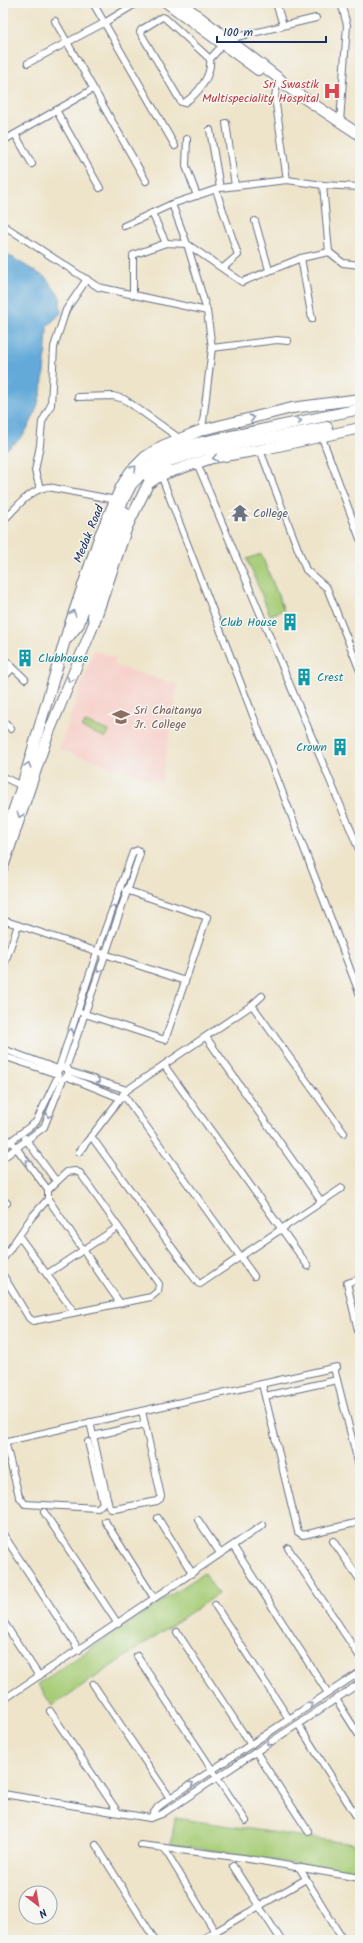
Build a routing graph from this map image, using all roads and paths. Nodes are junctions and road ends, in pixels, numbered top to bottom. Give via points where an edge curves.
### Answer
1 (93, 3) edge
2 (137, 3) edge
3 (167, 3) edge
4 (181, 3) edge
5 (276, 3) edge
6 (341, 3) edge
7 (316, 18) dead end
8 (55, 21) dead end
9 (104, 23) junction
10 (283, 26) junction
11 (225, 41) junction
12 (66, 43) junction
13 (210, 59) junction
14 (28, 63) dead end
15 (280, 84) junction
16 (93, 89) junction
17 (56, 110) junction
18 (340, 122) junction
19 (226, 123) dead end
20 (210, 130) dead end
21 (15, 134) junction
22 (360, 136) edge
23 (187, 138) dead end
24 (3, 140) edge
25 (175, 146) dead end
26 (32, 164) dead end
27 (287, 180) junction
28 (146, 182) dead end
29 (235, 186) junction
30 (323, 186) junction
31 (360, 187) edge
32 (100, 188) dead end
33 (218, 189) junction
34 (197, 196) junction
35 (172, 204) junction
36 (152, 213) junction
37 (255, 221) dead end
38 (3, 224) edge
39 (124, 226) dead end
40 (166, 243) junction
41 (187, 244) junction
42 (329, 252) junction
43 (301, 258) junction
44 (360, 265) edge
45 (223, 268) junction
46 (269, 270) junction
47 (87, 279) junction
48 (134, 294) junction
49 (207, 311) junction
50 (312, 319) dead end
51 (288, 341) dead end
52 (212, 348) junction
53 (78, 397) dead end
54 (360, 399) edge
55 (360, 409) edge
56 (360, 421) edge
57 (360, 428) edge
58 (202, 430) junction
59 (321, 435) junction
60 (179, 438) junction
61 (260, 450) junction
62 (197, 463) junction
63 (161, 475) junction
64 (40, 488) junction
65 (116, 500) junction
66 (3, 521) edge
67 (360, 539) edge
68 (93, 626) junction
69 (64, 643) junction
70 (3, 658) edge
71 (13, 668) junction
72 (360, 671) edge
73 (3, 678) edge
74 (26, 679) dead end
75 (3, 720) edge
76 (11, 728) dead end
77 (3, 776) edge
78 (22, 786) junction
79 (3, 841) edge
80 (360, 852) edge
81 (3, 867) edge
82 (120, 888) junction
83 (128, 891) junction
84 (3, 920) edge
85 (18, 925) junction
86 (97, 952) junction
87 (105, 955) junction
88 (3, 968) edge
89 (185, 980) junction
90 (360, 995) edge
91 (262, 996) dead end
92 (252, 1005) junction
93 (77, 1011) junction
94 (85, 1014) junction
95 (206, 1037) junction
96 (3, 1049) edge
97 (3, 1056) edge
98 (164, 1065) junction
99 (62, 1073) junction
100 (124, 1094) junction
101 (21, 1133) junction
102 (344, 1133) dead end
103 (91, 1136) junction
104 (27, 1140) junction
105 (11, 1141) junction
106 (3, 1147) edge
107 (17, 1148) junction
108 (79, 1152) dead end
109 (3, 1158) edge
110 (56, 1182) junction
111 (342, 1188) dead end
112 (48, 1190) junction
113 (48, 1199) junction
114 (321, 1201) junction
115 (118, 1227) junction
116 (281, 1228) junction
117 (19, 1236) junction
118 (83, 1250) junction
119 (240, 1257) junction
120 (3, 1259) edge
121 (308, 1266) dead end
122 (46, 1274) junction
123 (3, 1275) edge
124 (254, 1276) dead end
125 (360, 1279) edge
126 (120, 1303) junction
127 (74, 1312) junction
128 (360, 1339) edge
129 (337, 1380) junction
130 (262, 1384) junction
131 (265, 1396) junction
132 (142, 1411) junction
133 (90, 1422) junction
134 (145, 1424) junction
135 (93, 1436) junction
136 (4, 1441) edge
137 (88, 1442) dead end
138 (360, 1470) edge
139 (44, 1512) dead end
140 (158, 1518) dead end
141 (198, 1520) dead end
142 (105, 1521) dead end
143 (360, 1522) edge
144 (263, 1525) dead end
145 (3, 1534) edge
146 (333, 1541) dead end
147 (232, 1546) junction
148 (288, 1548) dead end
149 (220, 1553) junction
150 (192, 1573) junction
151 (360, 1580) edge
152 (154, 1598) junction
153 (215, 1605) dead end
154 (3, 1621) edge
155 (118, 1624) junction
156 (177, 1632) dead end
157 (79, 1650) junction
158 (137, 1656) dead end
159 (360, 1656) edge
160 (360, 1672) edge
161 (39, 1676) junction
162 (360, 1683) edge
163 (94, 1684) dead end
164 (328, 1693) junction
165 (336, 1699) junction
166 (3, 1700) edge
167 (50, 1711) dead end
168 (289, 1719) junction
169 (298, 1724) junction
170 (360, 1737) edge
171 (251, 1745) junction
172 (256, 1752) junction
173 (212, 1770) junction
174 (217, 1778) junction
175 (3, 1794) edge
176 (170, 1798) junction
177 (117, 1811) junction
178 (150, 1818) junction
179 (246, 1821) dead end
180 (360, 1822) edge
181 (308, 1831) dead end
182 (96, 1845) dead end
183 (141, 1845) dead end
184 (164, 1848) junction
185 (233, 1866) dead end
186 (299, 1868) junction
187 (360, 1878) edge
188 (306, 1879) junction
189 (259, 1906) junction
190 (215, 1932) junction
191 (155, 1940) edge
192 (201, 1940) edge
193 (220, 1940) edge
194 (281, 1940) edge
195 (343, 1940) edge

1 - 9 street
2 - 9 street
3 - 11 main road
4 - 11 main road
5 - 10 street
6 - 18 street via 347,25
7 - 10 street
8 - 12 street
9 - 12 street
9 - 25 street
10 - 11 street
11 - 13 street
11 - 15 main road via 281,80
12 - 14 street
12 - 16 street
13 - 13 street via 211,67 196,95 182,103 140,32 162,17 165,18
15 - 18 main road
15 - 27 street via 275,98
16 - 17 street
16 - 28 street
17 - 21 street
17 - 32 street
18 - 22 main road
19 - 29 street
20 - 33 street
21 - 24 street
21 - 26 street
23 - 34 street via 186,166
27 - 29 street
27 - 30 street
29 - 33 street
30 - 31 street
30 - 42 street
33 - 34 street
33 - 45 street via 238,255
34 - 35 street
35 - 36 street
35 - 41 street
36 - 39 street
36 - 40 street
37 - 46 street
38 - 47 street
40 - 41 street
40 - 48 street via 133,255
41 - 45 street
41 - 49 street
42 - 43 street
42 - 44 street via 343,263
43 - 46 street
43 - 50 street
45 - 46 street via 242,282
47 - 48 street via 98,286
47 - 64 street via 66,310 54,347 51,405 42,422 35,471
48 - 49 street
49 - 52 street
51 - 52 street via 277,340
52 - 58 street
53 - 60 street via 113,396 124,399
58 -> 54 main road, Medak Road via 292,408
69 -> 55 main road via 79,624 101,552 122,503 131,485 147,468 164,455 193,444
56 - 68 main road via 205,450 170,460 138,486 129,503 93,604
57 - 59 main road
58 - 60 main road, Medak Road
59 - 61 main road
59 - 67 street
65 -> 60 main road, Medak Road via 130,472 140,462 162,446
61 -> 62 main road
61 - 72 street via 306,570 327,588
62 - 63 main road
62 - 80 street
63 - 68 main road via 148,484 136,506
63 - 90 street
64 - 65 street via 48,487
64 - 66 street
69 -> 65 main road, Medak Road via 100,535
68 -> 81 main road via 47,738
78 -> 69 main road, Medak Road
70 - 71 street
71 - 73 street
71 - 74 street
75 - 76 street
77 - 78 street
78 - 79 main road, Medak Road
82 - 83 street
82 - 83 street via 133,852 138,850 140,854
86 -> 82 street
83 - 87 street
83 - 89 street via 207,917
84 - 85 street
85 - 86 street
85 - 88 street
86 - 87 street
86 - 93 street
87 - 89 street
87 -> 94 street
89 - 94 street via 165,1040
91 - 92 street
92 - 95 street
92 - 102 street
93 - 94 street
99 -> 93 street
94 - 99 street
95 - 98 street
95 - 114 street
96 - 99 street
97 - 99 street
98 - 100 street
98 - 116 street
99 -> 100 street
99 - 100 street
99 - 101 street via 36,1122
99 -> 104 street via 44,1127
100 - 103 street
100 - 119 street
101 - 104 street
101 - 105 street
103 - 108 street
103 - 119 street via 198,1284
104 - 107 street
104 - 110 street
105 - 106 street
105 - 107 street
107 - 109 street
112 -> 107 street
110 - 112 street
110 - 115 street via 71,1170 80,1174
111 - 114 street
112 - 113 street
113 - 117 street via 30,1218
113 - 118 street
114 - 116 street
115 - 118 street
115 - 126 street via 159,1288 151,1297
116 - 119 street
116 - 121 street
117 - 120 street
117 - 122 street
118 - 122 street
118 - 126 street
119 - 124 street
122 - 127 street
123 - 127 street via 31,1320
125 - 128 street via 346,1283
126 - 127 street
129 - 130 street via 336,1367
129 - 131 street
129 - 138 street
130 - 131 street
130 - 132 street
131 - 143 street via 298,1532 304,1535
132 - 133 street
132 - 134 street
133 - 135 street
133 - 136 street
134 - 135 street
134 - 135 street via 161,1496 158,1501 111,1509
136 - 137 street via 19,1496 25,1504 98,1508 103,1503
139 - 155 street
140 - 150 street
141 - 149 street
142 - 152 street
144 - 147 street
145 - 157 street
146 - 151 street
147 - 149 street
147 - 164 street
148 - 159 street
149 - 150 street
150 - 152 street
152 - 155 street
153 - 168 street
154 - 161 street
155 - 157 street
156 - 171 street
157 - 161 street
158 - 173 street
160 - 164 street
161 - 166 street
162 - 165 street
163 - 176 street
168 -> 164 street
165 - 169 street
165 - 170 street
167 - 177 street
168 - 171 street
169 -> 172 street
169 - 180 street
171 - 173 street
172 - 174 street
172 - 181 street
173 - 174 street
176 -> 173 street
174 - 178 street via 162,1814
174 - 179 street
175 - 177 street
176 - 178 street via 158,1807
177 - 178 street
182 - 191 street
183 - 184 street
184 - 186 street
184 - 190 street
185 - 189 street
186 - 187 street
186 - 188 street
188 - 189 street
188 - 195 street
189 - 190 street
189 - 194 street
190 - 192 street
190 - 193 street

